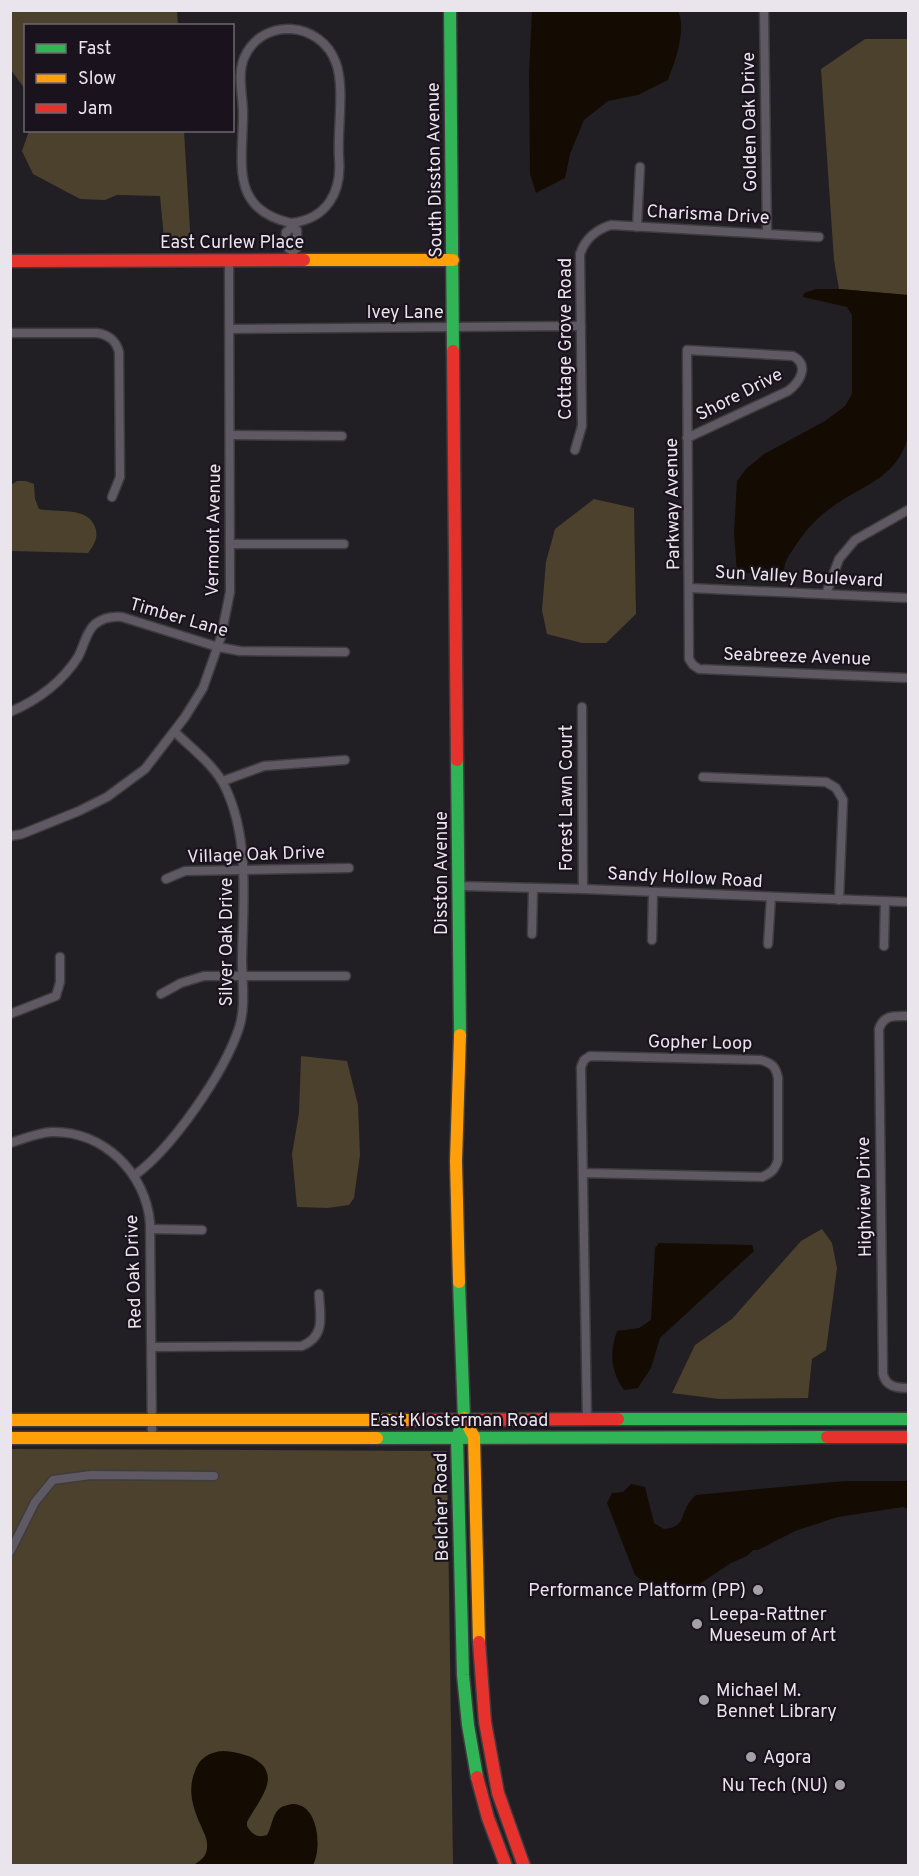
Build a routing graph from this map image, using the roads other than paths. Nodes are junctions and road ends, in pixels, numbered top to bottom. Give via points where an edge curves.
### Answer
1 (450, 10) edge
2 (764, 10) edge
3 (640, 167) dead end
4 (291, 225) junction
5 (637, 227) junction
6 (596, 232) joint
7 (767, 233) junction
8 (819, 237) dead end
9 (293, 256) junction
10 (229, 260) junction
11 (453, 260) junction
12 (10, 261) edge
13 (581, 326) junction
14 (453, 328) junction
15 (230, 329) junction
16 (10, 333) edge
17 (802, 373) joint
18 (230, 435) junction
19 (342, 436) dead end
20 (687, 438) junction
21 (575, 450) dead end
22 (112, 497) dead end
23 (909, 510) edge
24 (344, 543) dead end
25 (230, 544) junction
26 (689, 588) junction
27 (826, 594) junction
28 (909, 598) edge
29 (218, 647) junction
30 (345, 652) dead end
31 (689, 659) joint
32 (909, 678) edge
33 (582, 707) dead end
34 (10, 712) edge
35 (175, 732) junction
36 (345, 760) dead end
37 (703, 777) dead end
38 (222, 782) junction
39 (10, 837) edge
40 (349, 868) dead end
41 (243, 869) junction
42 (166, 879) dead end
43 (459, 886) junction
44 (533, 888) junction
45 (583, 889) junction
46 (653, 893) junction
47 (771, 897) junction
48 (839, 900) junction
49 (885, 902) junction
50 (909, 902) edge
51 (532, 934) dead end
52 (652, 940) dead end
53 (768, 944) dead end
54 (884, 946) dead end
55 (60, 957) dead end
56 (242, 976) junction
57 (346, 976) dead end
58 (161, 994) dead end
59 (10, 1014) edge
60 (909, 1016) edge
61 (10, 1143) edge
62 (584, 1173) junction
63 (135, 1175) junction
64 (151, 1229) junction
65 (202, 1230) dead end
66 (319, 1294) dead end
67 (152, 1347) junction
68 (909, 1388) edge
69 (464, 1418) junction
70 (586, 1418) junction
71 (152, 1419) junction
72 (909, 1419) edge
73 (10, 1420) edge
74 (474, 1437) junction
75 (909, 1437) edge
76 (10, 1438) edge
77 (152, 1438) junction
78 (457, 1438) junction
79 (214, 1476) dead end
80 (10, 1552) edge
81 (506, 1866) edge
82 (524, 1866) edge

1 - 11 main road, South Disston Avenue
2 - 7 street, Golden Oak Drive
3 - 5 street
4 - 4 street via 309,219 328,204 336,194 340,169 336,63 323,42 289,28 270,31 256,42 244,58 240,78 243,185 261,211
4 - 9 street via 298,235
5 - 6 street, Charisma Drive via 611,225
5 - 7 street, Charisma Drive
6 - 13 street, Cottage Grove Road via 580,254
7 - 8 street, Charisma Drive
9 - 10 main road, East Curlew Place
9 - 11 main road, East Curlew Place
10 - 12 main road, East Curlew Place
10 - 15 street, Vermont Avenue
11 - 14 main road, South Disston Avenue
13 - 14 street, Ivey Lane
13 - 21 street, Cottage Grove Road via 582,426
14 - 15 street, Ivey Lane
14 - 43 main road, Disston Avenue
15 - 18 street, Vermont Avenue
16 - 22 street via 98,333 115,342 119,352 120,477
17 - 20 street, Shore Drive via 788,391
17 - 20 street, Parkway Avenue via 803,364 793,356 687,350
18 - 19 street
18 - 25 street, Vermont Avenue
20 - 26 street, Parkway Avenue
23 - 27 street via 855,540 839,559
24 - 25 street
25 - 29 street, Vermont Avenue via 229,599
26 - 27 street, Sun Valley Boulevard
26 - 31 street, Parkway Avenue
27 - 28 street, Sun Valley Boulevard
29 - 30 street, Timber Lane via 251,653
29 - 34 street, Timber Lane via 122,617 102,620 92,628 80,654 60,679 40,696
29 - 35 street, Vermont Avenue via 197,700
31 - 32 street, Seabreeze Avenue via 699,669
33 - 45 street, Forest Lawn Court
35 - 38 street, Silver Oak Drive
35 - 39 street, Vermont Avenue via 145,769 106,797 79,812
36 - 38 street via 264,766
37 - 48 street via 826,782 836,788 843,800
38 - 41 street, Silver Oak Drive via 237,822
40 - 41 street, Village Oak Drive
41 - 42 street, Village Oak Drive via 186,871
41 - 56 street, Silver Oak Drive
43 - 44 street, Sandy Hollow Road
43 - 69 main road, Disston Avenue via 456,1161
44 - 45 street, Sandy Hollow Road
44 - 51 street
45 - 46 street, Sandy Hollow Road
46 - 47 street, Sandy Hollow Road
46 - 52 street
47 - 48 street, Sandy Hollow Road
47 - 53 street
48 - 49 street, Sandy Hollow Road
49 - 50 street, Sandy Hollow Road
49 - 54 street
55 - 59 street via 56,996
56 - 57 street
56 - 58 street via 196,977
56 - 63 street, Silver Oak Drive via 242,1016 226,1057 176,1135
60 - 68 street, Highview Drive via 888,1017 879,1029 883,1374 893,1387
61 - 63 street, Red Oak Drive via 48,1132 80,1136 111,1152
62 - 62 street, Gopher Loop via 581,1067 590,1056 761,1060 776,1069 778,1160 771,1173 762,1177
62 - 70 street, Gopher Loop
63 - 64 street, Red Oak Drive via 147,1204
64 - 65 street
64 - 67 street, Red Oak Drive
66 - 67 street via 320,1330 302,1346
67 - 71 street, Red Oak Drive
69 - 70 main road, East Klosterman Road
69 - 71 main road, East Klosterman Road
69 - 74 main road, Belcher Road
69 - 78 main road, Belcher Road
70 - 72 main road, East Klosterman Road
71 - 73 main road, East Klosterman Road
71 - 77 street, Red Oak Drive
74 - 75 main road, East Klosterman Road
74 - 78 main road, East Klosterman Road
74 - 82 main road, Belcher Road via 484,1722 498,1793
76 - 77 main road, East Klosterman Road
77 - 78 main road, East Klosterman Road
78 - 81 main road, Belcher Road via 465,1710 475,1775
79 - 80 street via 91,1475 53,1480 35,1502

